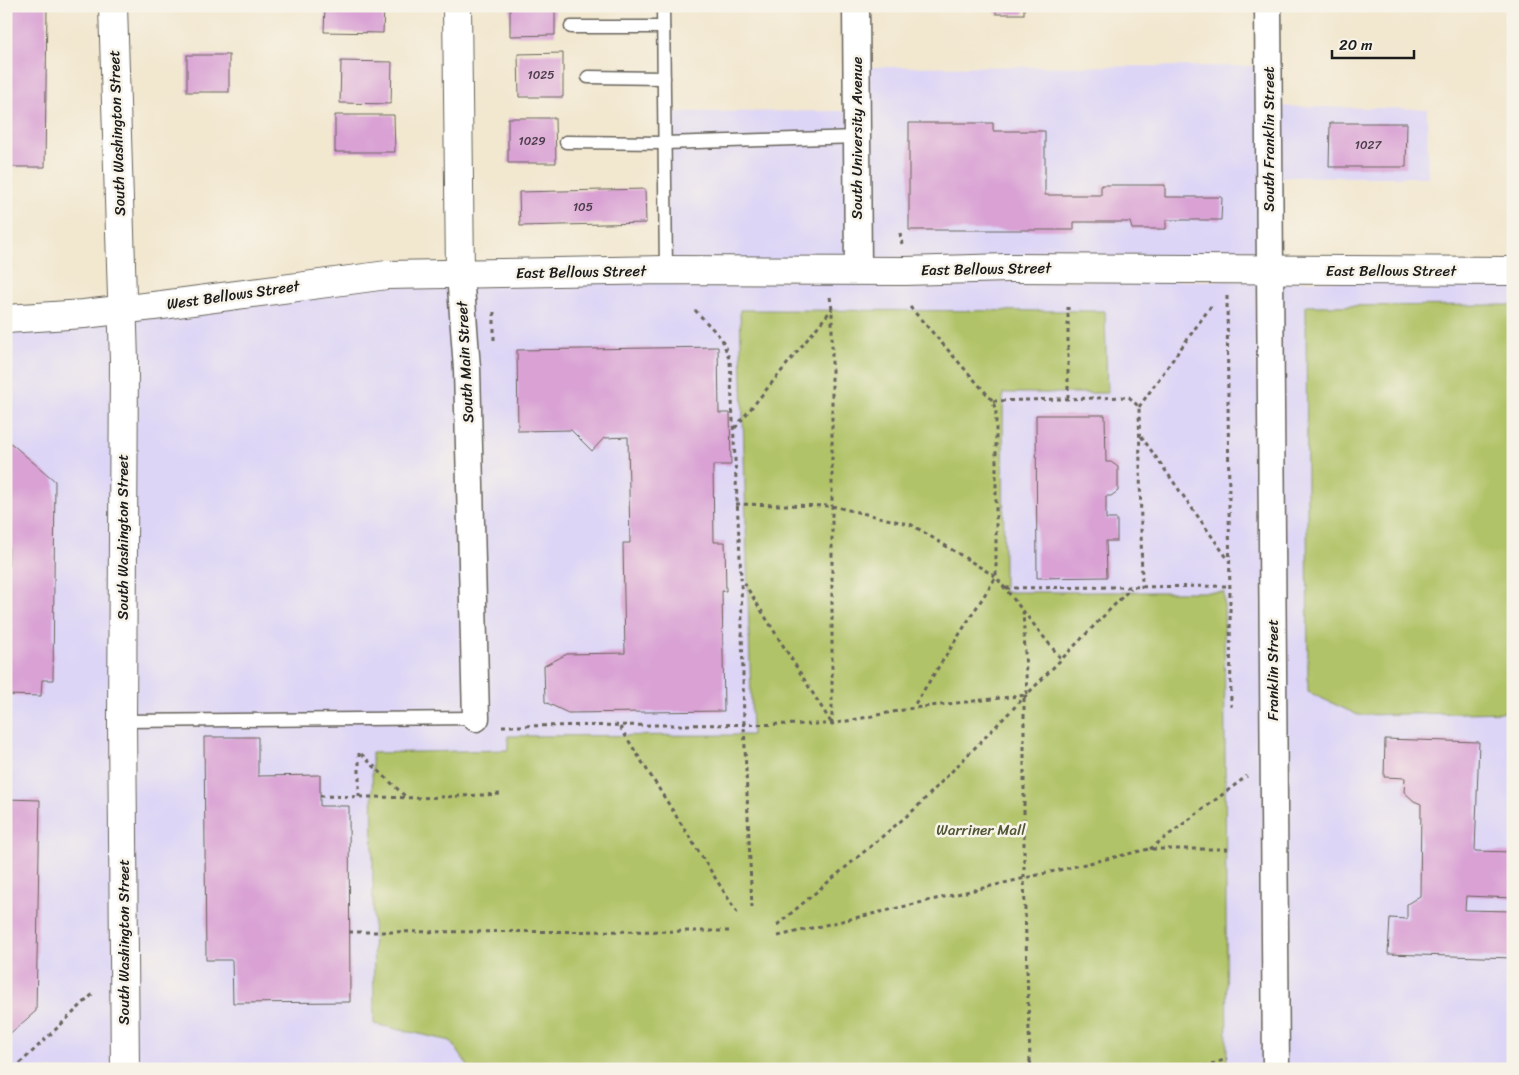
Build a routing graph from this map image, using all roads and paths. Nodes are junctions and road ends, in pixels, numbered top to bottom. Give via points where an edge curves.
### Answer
1 (113, 6) edge
2 (457, 6) edge
3 (663, 6) edge
4 (856, 6) edge
5 (1268, 6) edge
6 (571, 27) dead end
7 (663, 27) junction
8 (588, 77) dead end
9 (664, 78) junction
10 (857, 137) junction
11 (566, 142) dead end
12 (664, 143) junction
13 (858, 269) junction
14 (666, 270) junction
15 (1270, 271) junction
16 (1513, 271) edge
17 (460, 274) junction
18 (1227, 293) dead end
19 (830, 297) dead end
20 (1211, 306) dead end
21 (910, 307) dead end
22 (1068, 307) dead end
23 (832, 308) junction
24 (122, 310) junction
25 (695, 310) dead end
26 (6, 319) edge
27 (1068, 398) junction
28 (993, 401) junction
29 (1139, 407) junction
30 (734, 429) junction
31 (1140, 435) junction
32 (736, 504) junction
33 (832, 506) junction
34 (1230, 562) junction
35 (996, 577) junction
36 (742, 578) junction
37 (1231, 586) junction
38 (1006, 588) junction
39 (1131, 588) junction
40 (1142, 588) junction
41 (1023, 610) junction
42 (1062, 660) junction
43 (1027, 695) junction
44 (1024, 698) junction
45 (1231, 707) dead end
46 (913, 708) junction
47 (476, 718) joint
48 (122, 721) junction
49 (832, 724) junction
50 (744, 725) junction
51 (502, 727) dead end
52 (620, 727) junction
53 (1254, 772) dead end
54 (502, 794) dead end
55 (320, 796) dead end
56 (359, 797) junction
57 (407, 798) junction
58 (1149, 849) junction
59 (1231, 849) dead end
60 (1024, 878) junction
61 (752, 908) dead end
62 (738, 914) dead end
63 (777, 925) dead end
64 (349, 932) dead end
65 (729, 932) dead end
66 (778, 936) dead end
67 (94, 993) dead end
68 (1227, 1059) dead end
69 (1030, 1060) junction
70 (14, 1069) edge
71 (124, 1069) edge
72 (1027, 1069) edge
73 (1032, 1069) edge
74 (1196, 1069) edge
75 (1276, 1069) edge

1 - 24 street, South Washington Street
2 - 17 street, South Main Street
3 - 7 lane
4 - 10 street, South University Avenue
5 - 15 street, South Franklin Street
6 - 7 lane
7 - 9 lane
8 - 9 lane
9 - 12 lane
10 - 12 lane
10 - 13 street, South University Avenue
11 - 12 lane
12 - 14 lane
13 - 14 street, East Bellows Street
13 - 15 street, East Bellows Street via 1227,268
14 - 17 street, East Bellows Street
15 - 16 street, East Bellows Street
15 - 75 street, Franklin Street
17 - 24 street, West Bellows Street via 370,277
17 - 47 street, South Main Street via 467,369
18 - 34 path
19 - 23 path
20 - 29 path
21 - 28 path
22 - 27 path
23 - 30 path
23 - 33 path
24 - 26 street, West Bellows Street
24 - 48 street, South Washington Street
25 - 30 path via 722,339 730,361
27 - 28 path
27 - 29 path via 1129,397
28 - 35 path via 996,413
29 - 31 path
30 - 32 path
31 - 34 path
31 - 40 path
32 - 33 path
32 - 36 path
33 - 35 path via 912,525
33 - 49 path
34 - 37 path
35 - 38 path
35 - 46 path
36 - 49 path
36 - 50 path
37 - 40 path
37 - 45 path
38 - 39 path
38 - 41 path
39 - 40 path
39 - 42 path
41 - 42 path
41 - 43 path
42 - 43 path
43 - 44 path
43 - 46 path
44 - 60 path
44 - 63 path via 915,809
46 - 49 path
47 - 48 lane
48 - 71 street, South Washington Street
49 - 50 path
50 - 52 path
50 - 61 path
51 - 52 path
52 - 62 path
53 - 58 path
54 - 57 path
55 - 56 path
56 - 57 path
56 - 57 path via 359,752
58 - 59 path
58 - 60 path
60 - 66 path
60 - 69 path
64 - 65 path
67 - 70 path
68 - 74 path
69 - 72 path
69 - 73 path

